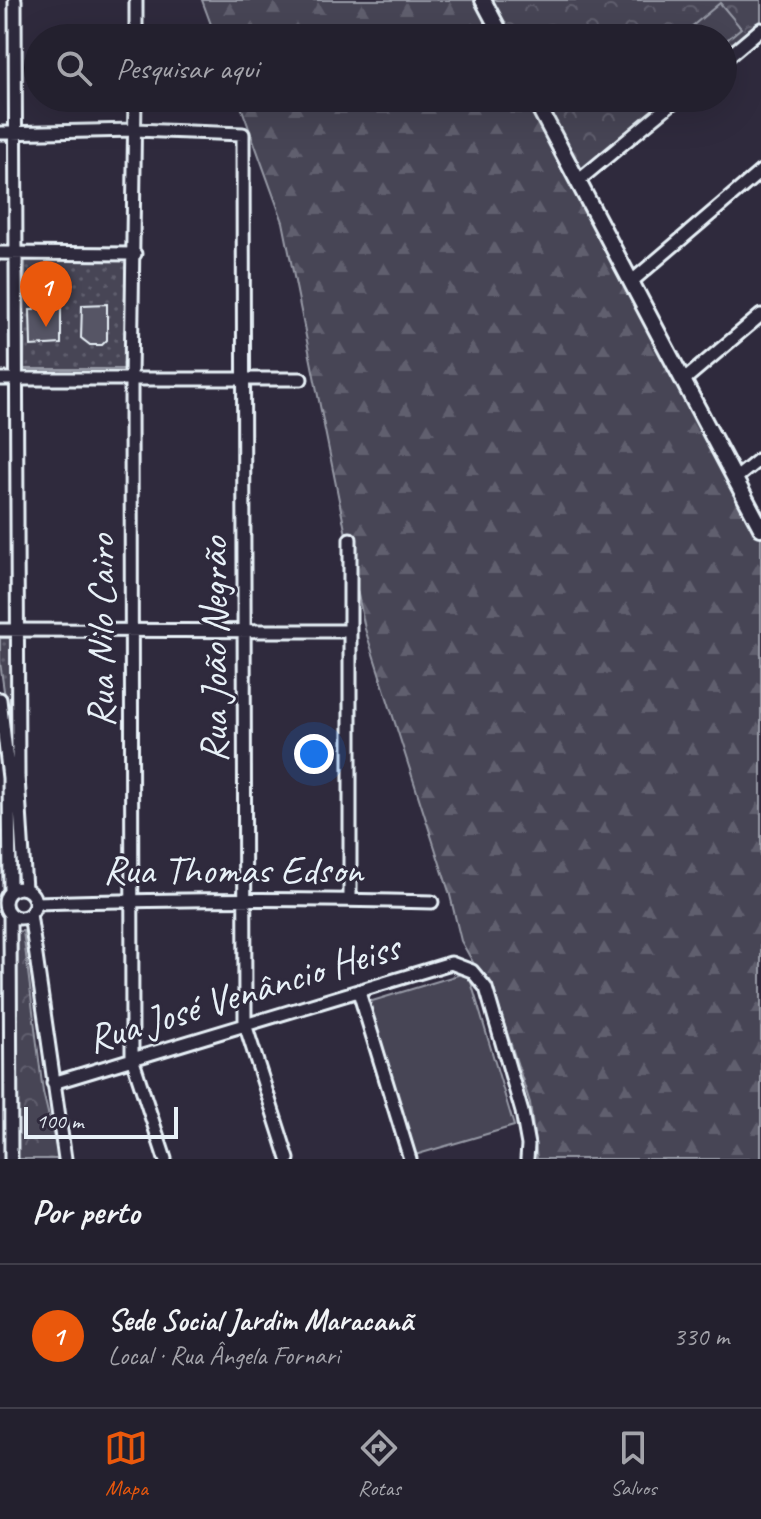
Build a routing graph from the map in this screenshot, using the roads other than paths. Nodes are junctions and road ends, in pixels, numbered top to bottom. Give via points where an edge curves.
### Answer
1 (15, 0) edge
2 (136, 0) edge
3 (483, 0) edge
4 (136, 24) edge
5 (496, 24) edge
6 (761, 29) edge
7 (737, 49) edge
8 (135, 112) edge
9 (541, 112) edge
10 (661, 112) edge
11 (135, 130) junction
12 (0, 133) edge
13 (15, 133) junction
14 (761, 171) edge
15 (578, 181) junction
16 (0, 253) edge
17 (15, 253) junction
18 (135, 254) junction
19 (631, 282) junction
20 (761, 315) edge
21 (0, 379) edge
22 (16, 379) junction
23 (131, 379) junction
24 (244, 379) junction
25 (301, 379) dead end
26 (683, 381) junction
27 (761, 458) edge
28 (735, 479) junction
29 (761, 528) edge
30 (350, 539) dead end
31 (0, 630) edge
32 (246, 630) junction
33 (18, 631) junction
34 (350, 631) junction
35 (132, 632) junction
36 (0, 699) edge
37 (13, 777) junction
38 (25, 889) junction
39 (5, 898) edge
40 (132, 900) junction
41 (245, 900) junction
42 (350, 900) junction
43 (432, 902) dead end
44 (32, 909) junction
45 (10, 914) junction
46 (359, 992) junction
47 (245, 1024) junction
48 (132, 1058) junction
49 (53, 1083) junction
50 (11, 1159) edge
51 (65, 1159) edge
52 (165, 1159) edge
53 (288, 1159) edge
54 (410, 1159) edge
55 (527, 1159) edge

1 - 13 street
2 - 4 street
3 - 5 street
6 - 7 street
8 - 11 street, Rua Nilo Cairo
9 - 15 street
10 - 15 street
11 - 13 street
11 - 18 street, Rua Nilo Cairo
11 - 24 street, Rua João Negrão via 243,134
12 - 13 street
13 - 17 street
14 - 19 street
15 - 19 street
16 - 17 street
17 - 18 street
17 - 22 street
18 - 23 street, Rua Nilo Cairo
19 - 26 street
20 - 26 street
21 - 22 street
22 - 23 street
22 - 33 street
23 - 24 street
23 - 35 street, Rua Nilo Cairo
24 - 25 street
24 - 32 street, Rua João Negrão
26 - 28 street
27 - 28 street
28 - 29 street
30 - 34 street
31 - 33 street
32 - 34 street
32 - 35 street
32 - 41 street, Rua João Negrão
33 - 35 street
33 - 37 street
34 - 42 street
35 - 40 street, Rua Nilo Cairo
36 - 37 street
37 - 38 street
37 - 39 street
38 - 39 street
38 - 44 street via 32,894
39 - 45 street
40 - 41 street, Rua Thomas Edson
40 - 44 street, Rua Thomas Edson
40 - 48 street, Rua Nilo Cairo
41 - 42 street, Rua Thomas Edson
41 - 47 street, Rua João Negrão
42 - 43 street, Rua Thomas Edson
44 - 45 street via 18,918
44 - 49 street
45 - 50 street
46 - 47 street, Rua José Venâncio Heiss
46 - 54 street
46 - 55 street, Rua José Venâncio Heiss via 451,963 472,971 486,988 522,1112
47 - 48 street, Rua José Venâncio Heiss
47 - 53 street, Rua João Negrão
48 - 49 street, Rua José Venâncio Heiss
48 - 52 street, Rua Nilo Cairo
49 - 51 street

